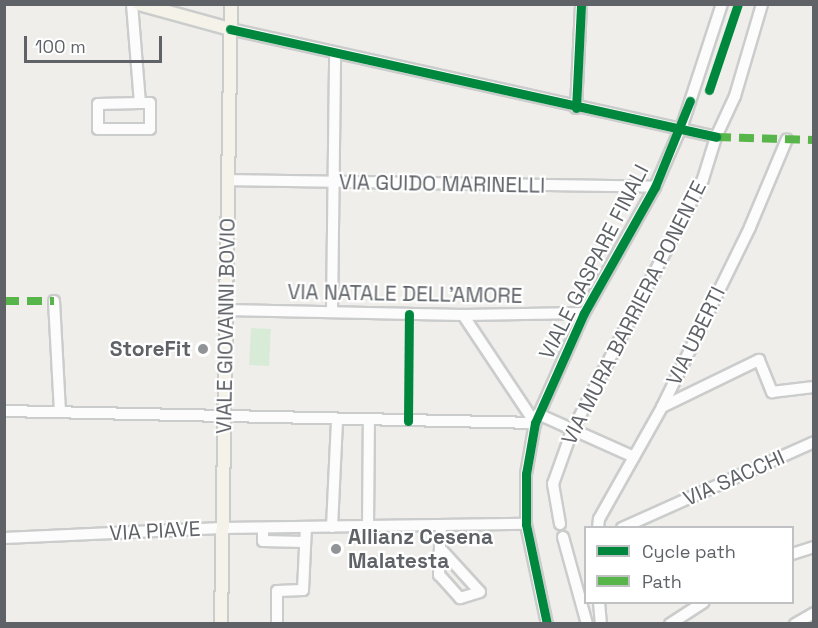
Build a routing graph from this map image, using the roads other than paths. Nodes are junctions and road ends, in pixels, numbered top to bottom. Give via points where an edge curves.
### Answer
1 (132, 4) edge
2 (139, 4) edge
3 (231, 4) edge
4 (580, 4) edge
5 (722, 4) edge
6 (762, 4) edge
7 (230, 29) junction
8 (335, 54) junction
9 (140, 103) junction
10 (576, 108) junction
11 (680, 129) junction
12 (716, 137) junction
13 (787, 140) dead end
14 (228, 180) junction
15 (336, 183) junction
16 (655, 187) junction
17 (54, 302) dead end
18 (226, 310) junction
19 (332, 311) junction
20 (584, 313) junction
21 (463, 315) junction
22 (813, 387) edge
23 (662, 407) junction
24 (4, 411) edge
25 (60, 411) junction
26 (225, 417) junction
27 (536, 418) junction
28 (337, 419) junction
29 (369, 420) junction
30 (572, 431) junction
31 (813, 442) edge
32 (634, 457) junction
33 (526, 524) junction
34 (560, 524) dead end
35 (368, 526) junction
36 (598, 526) edge
37 (626, 526) edge
38 (306, 527) junction
39 (332, 527) junction
40 (441, 527) junction
41 (222, 528) junction
42 (263, 528) junction
43 (563, 537) dead end
44 (4, 538) edge
45 (305, 542) junction
46 (813, 547) edge
47 (440, 548) junction
48 (794, 553) edge
49 (599, 604) edge
50 (702, 604) edge
51 (813, 613) edge
52 (221, 624) edge
53 (277, 624) edge
54 (547, 624) edge
55 (587, 624) edge
56 (602, 624) edge
57 (670, 624) edge
58 (795, 624) edge

1 - 9 street
2 - 7 main road
3 - 7 main road, VIALE GIOVANNI BOVIO
4 - 10 street
5 - 11 street, VIALE GASPARE FINALI
6 - 12 street, VIA MURA BARRIERA PONENTE via 735,96
7 - 8 street
7 - 14 main road, VIALE GIOVANNI BOVIO
8 - 10 street
8 - 15 street
9 - 9 street via 98,104 98,129 150,129 150,103
10 - 11 street
11 - 12 street
11 - 16 street, VIALE GASPARE FINALI
12 - 30 street, VIA MURA BARRIERA PONENTE via 703,179
13 - 23 street, VIA UBERTI via 750,227
14 - 15 street, VIA GUIDO MARINELLI
14 - 18 main road, VIALE GIOVANNI BOVIO
15 - 16 street, VIA GUIDO MARINELLI
15 - 19 street
16 - 20 street, VIALE GASPARE FINALI via 622,252
17 - 25 street
18 - 19 street, VIA NATALE DELL'AMORE
18 - 26 main road, VIALE GIOVANNI BOVIO
19 - 21 street, VIA NATALE DELL'AMORE
20 - 21 street, VIA NATALE DELL'AMORE
20 - 27 street, VIALE GASPARE FINALI
21 - 27 street
22 - 23 street via 772,392 759,360
23 - 32 street, VIA UBERTI
24 - 25 street
25 - 26 street
26 - 28 street
26 - 41 main road, VIALE GIOVANNI BOVIO
27 - 29 street
27 - 30 street
27 - 33 street, VIALE GASPARE FINALI via 526,474
28 - 29 street
28 - 39 street
29 - 35 street
30 - 32 street
30 - 34 street, VIA MURA BARRIERA PONENTE via 553,484
31 - 37 street, VIA SACCHI
32 - 36 street, VIA UBERTI via 598,519
33 - 40 street, VIA PIAVE
33 - 54 street, VIALE GASPARE FINALI
35 - 39 street, VIA PIAVE
35 - 40 street, VIA PIAVE
38 - 39 street, VIA PIAVE
38 - 42 street, VIA PIAVE
38 - 45 street
40 - 47 street
41 - 42 street, VIA PIAVE
41 - 44 street, VIA PIAVE
41 - 52 main road, VIALE GIOVANNI BOVIO
42 - 45 street via 263,541
43 - 55 street
45 - 53 street via 303,590 277,591
46 - 48 street
47 - 47 street via 440,575 460,598 480,592
49 - 56 street
50 - 57 street
51 - 58 street

